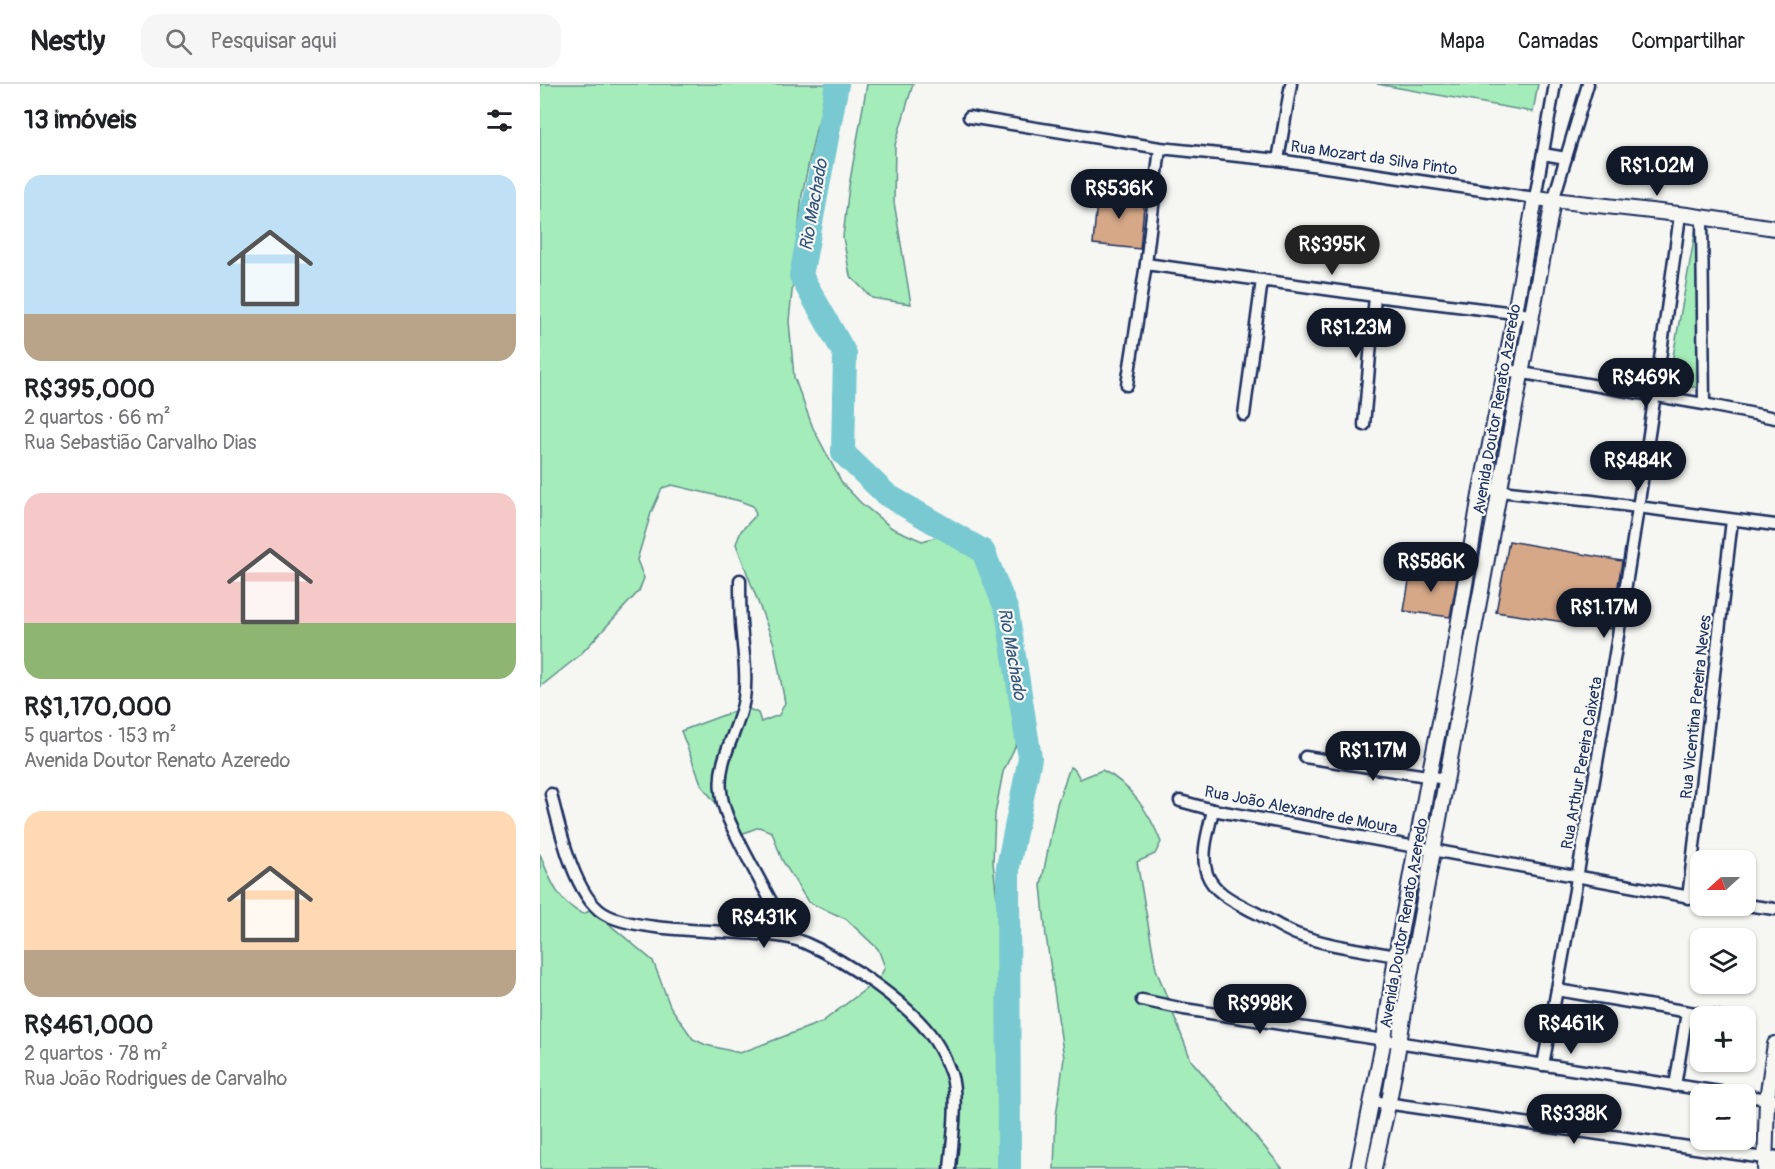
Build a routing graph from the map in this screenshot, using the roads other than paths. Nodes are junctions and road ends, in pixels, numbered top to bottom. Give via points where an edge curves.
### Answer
1 (1291, 84) edge
2 (1555, 84) edge
3 (1588, 84) edge
4 (969, 117) dead end
5 (1160, 148) junction
6 (1543, 154) junction
7 (1566, 158) junction
8 (1278, 160) junction
9 (1535, 198) junction
10 (1552, 201) junction
11 (1680, 215) junction
12 (1702, 218) junction
13 (1775, 228) edge
14 (1146, 264) junction
15 (1262, 280) junction
16 (1375, 296) junction
17 (1515, 313) junction
18 (1531, 315) junction
19 (1505, 369) junction
20 (1522, 372) junction
21 (1127, 385) dead end
22 (1655, 396) junction
23 (1704, 404) junction
24 (1496, 409) junction
25 (1514, 411) junction
26 (1244, 415) dead end
27 (1775, 418) edge
28 (1364, 425) dead end
29 (1490, 448) junction
30 (1505, 449) junction
31 (1481, 489) junction
32 (1497, 492) junction
33 (1638, 506) junction
34 (1732, 520) junction
35 (1775, 525) edge
36 (1471, 549) junction
37 (1488, 552) junction
38 (740, 580) dead end
39 (1460, 621) junction
40 (1474, 624) junction
41 (1451, 668) junction
42 (1466, 670) junction
43 (1443, 707) junction
44 (1459, 710) junction
45 (1436, 742) junction
46 (1453, 745) junction
47 (1305, 757) dead end
48 (1429, 776) junction
49 (1446, 779) junction
50 (551, 794) dead end
51 (1425, 799) junction
52 (1180, 801) dead end
53 (1442, 802) junction
54 (1213, 810) junction
55 (1416, 847) junction
56 (1434, 851) junction
57 (1578, 876) junction
58 (1407, 897) junction
59 (1688, 897) joint
60 (1425, 902) junction
61 (1756, 906) edge
62 (1775, 909) edge
63 (793, 939) junction
64 (1396, 956) junction
65 (1413, 959) junction
66 (1557, 990) junction
67 (1142, 1000) dead end
68 (1687, 1012) junction
69 (1690, 1012) edge
70 (1384, 1039) junction
71 (1399, 1042) junction
72 (1775, 1044) edge
73 (1543, 1065) junction
74 (1675, 1086) junction
75 (1690, 1088) edge
76 (1756, 1098) edge
77 (1771, 1100) edge
78 (1372, 1101) junction
79 (1389, 1103) junction
80 (1359, 1162) edge
81 (1375, 1164) edge
82 (1769, 1164) edge
83 (950, 1169) edge

1 - 8 street
2 - 6 street, Avenida Doutor Renato Azeredo
3 - 7 street, Avenida Doutor Renato Azeredo
4 - 5 street, Rua Mozart da Silva Pinto
5 - 8 street, Rua Mozart da Silva Pinto
5 - 14 street
6 - 7 street
6 - 9 street, Avenida Doutor Renato Azeredo
7 - 10 street, Avenida Doutor Renato Azeredo
8 - 9 street, Rua Mozart da Silva Pinto
9 - 10 street, Rua Mozart da Silva Pinto
9 - 17 street, Avenida Doutor Renato Azeredo
10 - 11 street, Rua Mozart da Silva Pinto
10 - 18 street, Avenida Doutor Renato Azeredo
11 - 12 street, Rua Mozart da Silva Pinto
11 - 22 street, Rua Arthur Pereira Caixeta
12 - 13 street, Rua Mozart da Silva Pinto
12 - 23 street
14 - 15 street
14 - 21 street
15 - 16 street
15 - 26 street
16 - 17 street
16 - 28 street
17 - 18 street
17 - 19 street, Avenida Doutor Renato Azeredo
18 - 20 street, Avenida Doutor Renato Azeredo
19 - 20 street
19 - 24 street, Avenida Doutor Renato Azeredo
20 - 22 street
20 - 25 street, Avenida Doutor Renato Azeredo
22 - 23 street
22 - 33 street, Rua Arthur Pereira Caixeta
23 - 27 street
24 - 25 street
24 - 29 street, Avenida Doutor Renato Azeredo
25 - 30 street, Avenida Doutor Renato Azeredo
29 - 30 street
29 - 31 street, Avenida Doutor Renato Azeredo
30 - 32 street, Avenida Doutor Renato Azeredo
31 - 32 street
31 - 36 street, Avenida Doutor Renato Azeredo
32 - 33 street
32 - 37 street, Avenida Doutor Renato Azeredo
33 - 34 street
33 - 57 street, Rua Arthur Pereira Caixeta
34 - 35 street
34 - 59 street, Rua Vicentina Pereira Neves
36 - 37 street
36 - 39 street, Avenida Doutor Renato Azeredo
37 - 40 street, Avenida Doutor Renato Azeredo
38 - 63 street via 744,699 725,755 723,803 768,899
39 - 40 street
39 - 41 street, Avenida Doutor Renato Azeredo
40 - 42 street, Avenida Doutor Renato Azeredo
41 - 42 street
41 - 43 street, Avenida Doutor Renato Azeredo
42 - 44 street, Avenida Doutor Renato Azeredo
43 - 44 street
43 - 45 street, Avenida Doutor Renato Azeredo
44 - 46 street, Avenida Doutor Renato Azeredo
45 - 46 street
45 - 48 street, Avenida Doutor Renato Azeredo
46 - 49 street, Avenida Doutor Renato Azeredo
47 - 48 street
48 - 49 street
48 - 51 street, Avenida Doutor Renato Azeredo
49 - 53 street, Avenida Doutor Renato Azeredo
50 - 63 street via 571,863 586,894 603,913 616,920 656,926
51 - 53 street
51 - 55 street, Avenida Doutor Renato Azeredo
52 - 54 street, Rua João Alexandre de Moura
53 - 56 street, Avenida Doutor Renato Azeredo
54 - 55 street, Rua João Alexandre de Moura
54 - 64 street via 1204,862 1219,891 1294,933
55 - 56 street, Rua João Alexandre de Moura
55 - 58 street, Avenida Doutor Renato Azeredo
56 - 57 street, Rua João Alexandre de Moura
56 - 60 street, Avenida Doutor Renato Azeredo
57 - 59 street, Rua João Alexandre de Moura
57 - 66 street, Rua Arthur Pereira Caixeta
58 - 60 street
58 - 64 street, Avenida Doutor Renato Azeredo
60 - 65 street, Avenida Doutor Renato Azeredo
61 - 62 street
63 - 83 street via 868,979 917,1018 936,1041 951,1075 954,1118
64 - 65 street
64 - 70 street, Avenida Doutor Renato Azeredo
65 - 71 street, Avenida Doutor Renato Azeredo
66 - 68 street
66 - 73 street, Rua Arthur Pereira Caixeta
67 - 70 street
68 - 69 street
68 - 74 street
70 - 71 street
70 - 78 street, Avenida Doutor Renato Azeredo
71 - 73 street
71 - 79 street, Avenida Doutor Renato Azeredo
72 - 77 street
73 - 74 street
74 - 75 street
76 - 77 street
77 - 82 street
78 - 79 street
78 - 80 street, Avenida Doutor Renato Azeredo
79 - 81 street, Avenida Doutor Renato Azeredo
79 - 82 street
80 - 81 street

